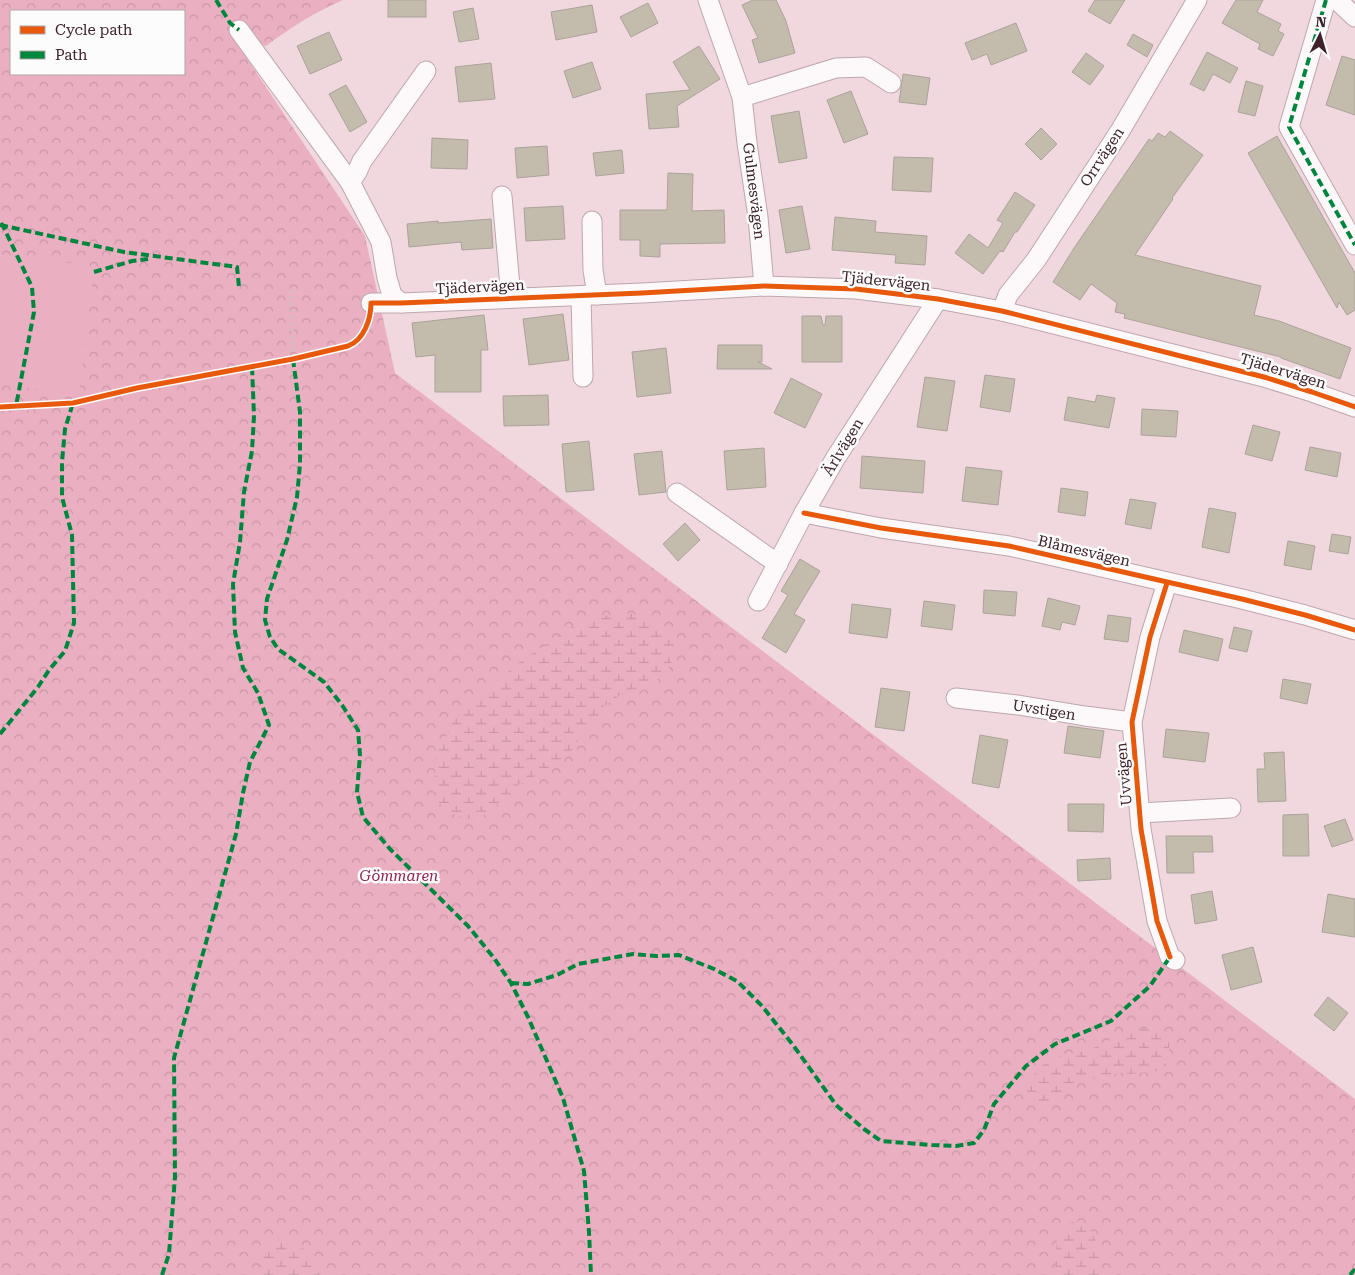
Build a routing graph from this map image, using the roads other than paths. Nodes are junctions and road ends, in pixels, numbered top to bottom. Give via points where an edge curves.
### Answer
1 (708, 0) edge
2 (1197, 0) edge
3 (1326, 0) edge
4 (1337, 0) edge
5 (1355, 17) edge
6 (239, 30) dead end
7 (426, 71) dead end
8 (891, 83) dead end
9 (742, 97) junction
10 (350, 182) junction
11 (502, 196) dead end
12 (592, 221) dead end
13 (1355, 245) edge
14 (764, 286) junction
15 (589, 296) junction
16 (511, 298) junction
17 (938, 299) junction
18 (371, 303) dead end
19 (401, 303) junction
20 (1002, 311) junction
21 (582, 377) dead end
22 (1355, 407) edge
23 (677, 493) dead end
24 (804, 513) junction
25 (778, 564) junction
26 (1168, 583) junction
27 (758, 601) dead end
28 (1355, 630) edge
29 (956, 698) dead end
30 (1132, 722) junction
31 (1231, 808) dead end
32 (1140, 813) junction
33 (1173, 958) dead end

1 - 9 street, Gulmesvägen
2 - 20 street, Orrvägen via 1120,131 1036,260 1008,295
3 - 13 street via 1289,127
4 - 5 street
6 - 10 street
7 - 10 street
8 - 9 street via 866,67 836,68
9 - 14 street, Gulmesvägen
10 - 19 street via 381,242 392,296
11 - 16 street
12 - 15 street via 593,270
14 - 15 street, Tjädervägen
14 - 17 street, Tjädervägen via 856,290
15 - 16 street, Tjädervägen
15 - 21 street
16 - 19 street, Tjädervägen
17 - 20 street, Tjädervägen
17 - 24 street, Ärlvägen via 835,458
18 - 19 street, Tjädervägen
20 - 22 street, Tjädervägen via 1264,377
23 - 25 street
24 - 25 street, Ärlvägen
24 - 26 street, Blåmesvägen via 881,528 1008,546
25 - 27 street, Ärlvägen
26 - 28 street, Blåmesvägen via 1251,601
26 - 30 street, Uvvägen via 1150,637
29 - 30 street, Uvstigen
30 - 32 street, Uvvägen
31 - 32 street
32 - 33 street, Uvvägen via 1157,921

